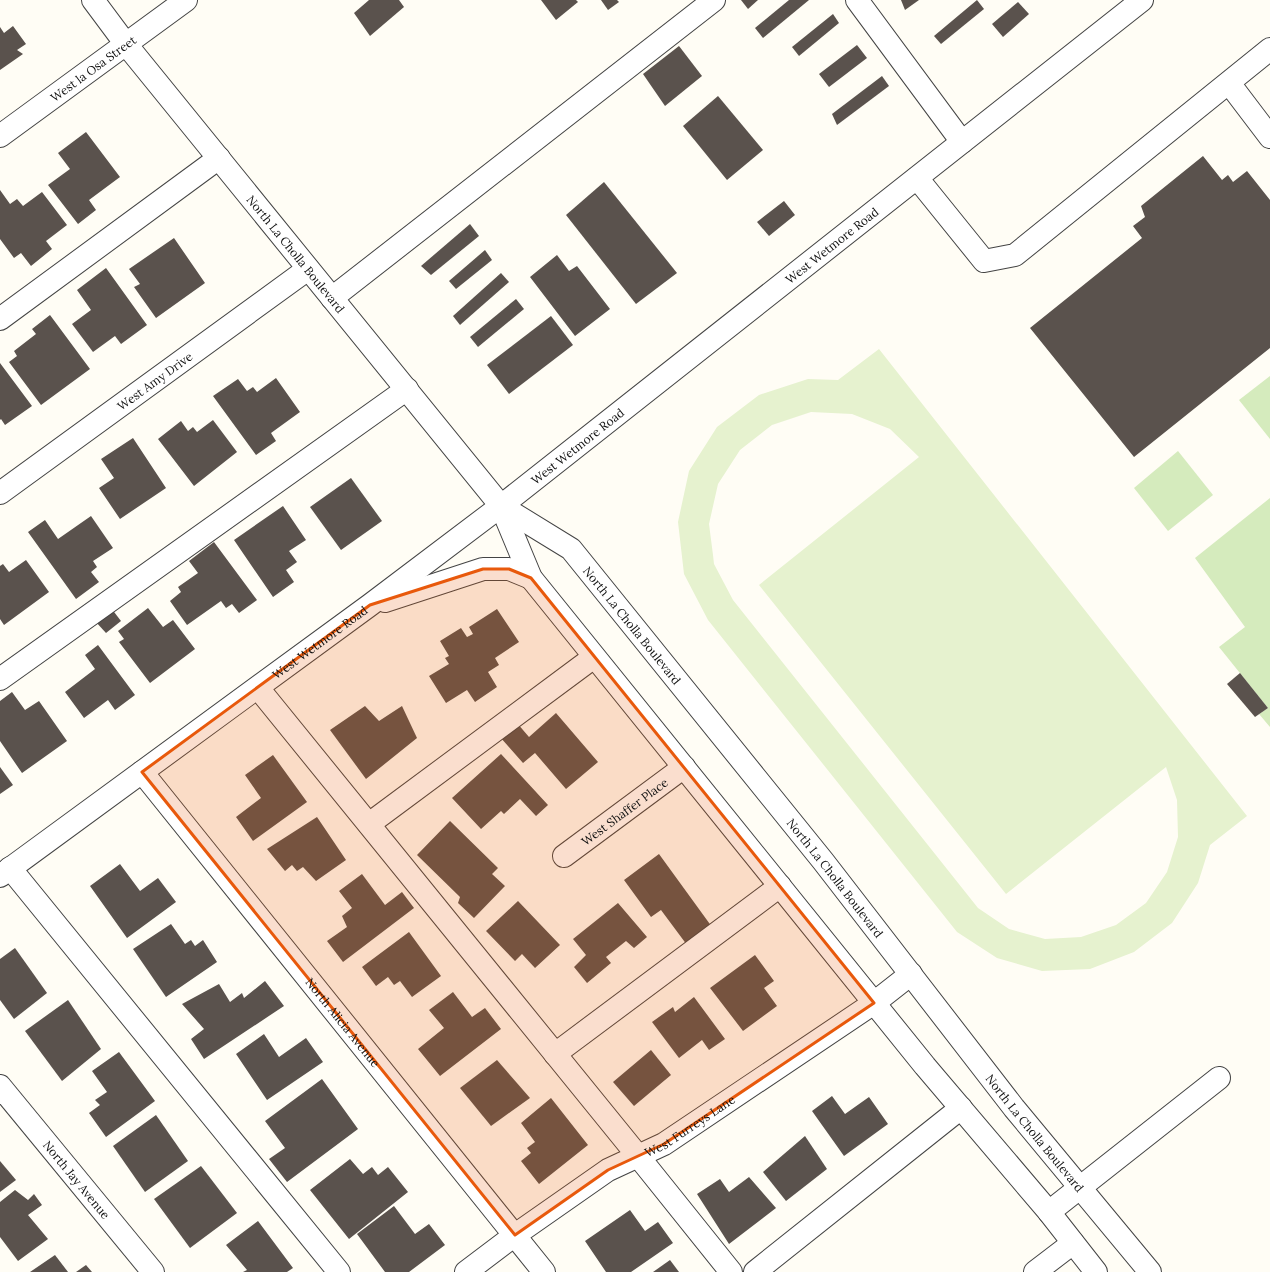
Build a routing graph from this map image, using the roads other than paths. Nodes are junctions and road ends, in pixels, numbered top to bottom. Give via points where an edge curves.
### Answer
1 (92, 0) edge
2 (186, 0) edge
3 (714, 0) edge
4 (857, 0) edge
5 (1142, 0) edge
6 (125, 43) junction
7 (1270, 49) edge
8 (1229, 83) junction
9 (0, 136) edge
10 (1270, 137) edge
11 (962, 142) junction
12 (220, 158) junction
13 (917, 178) junction
14 (308, 269) junction
15 (332, 298) junction
16 (0, 319) edge
17 (406, 389) junction
18 (0, 492) edge
19 (501, 506) junction
20 (531, 578) junction
21 (370, 606) junction
22 (594, 657) junction
23 (0, 679) edge
24 (258, 688) junction
25 (684, 767) junction
26 (142, 772) junction
27 (369, 824) junction
28 (564, 856) dead end
29 (5, 872) edge
30 (780, 886) junction
31 (911, 974) junction
32 (874, 1003) junction
33 (555, 1054) junction
34 (1219, 1078) dead end
35 (0, 1086) edge
36 (960, 1108) junction
37 (638, 1156) junction
38 (1080, 1187) junction
39 (1049, 1212) junction
40 (515, 1235) junction
41 (1074, 1243) junction
42 (154, 1272) edge
43 (338, 1272) edge
44 (466, 1272) edge
45 (544, 1272) edge
46 (731, 1272) edge
47 (756, 1272) edge
48 (1035, 1272) edge
49 (1096, 1272) edge
50 (1150, 1272) edge

1 - 6 street, North La Cholla Boulevard
2 - 6 street, West la Osa Street
3 - 15 street
4 - 11 street
5 - 11 street, West Wetmore Road
6 - 9 street, West la Osa Street
6 - 12 street, North La Cholla Boulevard
7 - 8 street
8 - 10 street
8 - 13 street via 1015,255 984,261
11 - 13 street, West Wetmore Road
12 - 14 street, North La Cholla Boulevard
12 - 16 street
13 - 19 street, West Wetmore Road
14 - 15 street, North La Cholla Boulevard
14 - 18 street, West Amy Drive
15 - 17 street, North La Cholla Boulevard
17 - 19 street, North La Cholla Boulevard
17 - 23 street
19 - 20 street, North La Cholla Boulevard
19 - 21 street, West Wetmore Road
19 - 31 street, North La Cholla Boulevard via 571,550 823,861
20 - 21 street via 509,568 484,569
20 - 22 street, North La Cholla Boulevard
21 - 24 street, West Wetmore Road
22 - 25 street, North La Cholla Boulevard
22 - 27 street
24 - 26 street, West Wetmore Road
24 - 27 street
25 - 28 street, West Shaffer Place
25 - 30 street, North La Cholla Boulevard
26 - 29 street, West Wetmore Road
26 - 40 street, North Alicia Avenue
27 - 33 street
29 - 43 street
30 - 32 street, North La Cholla Boulevard
30 - 33 street
31 - 32 street, West Furreys Lane
31 - 38 street, North La Cholla Boulevard via 1014,1108
32 - 36 street, North La Cholla Boulevard
32 - 37 street, West Furreys Lane via 664,1144
33 - 37 street
34 - 38 street
35 - 42 street, North Jay Avenue
36 - 39 street, North La Cholla Boulevard
36 - 47 street
37 - 40 street, West Furreys Lane via 608,1170
37 - 46 street
38 - 39 street
38 - 50 street, North La Cholla Boulevard
39 - 41 street, North La Cholla Boulevard
40 - 44 street, West Furreys Lane
40 - 45 street, North Alicia Avenue
41 - 48 street
41 - 49 street, North La Cholla Boulevard

